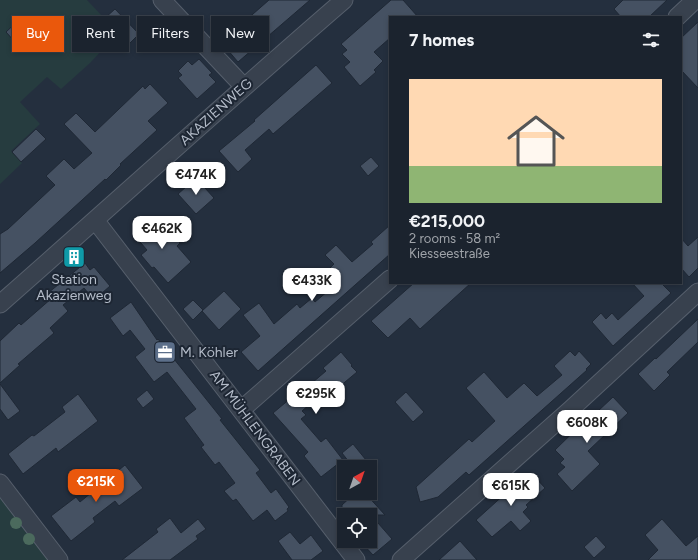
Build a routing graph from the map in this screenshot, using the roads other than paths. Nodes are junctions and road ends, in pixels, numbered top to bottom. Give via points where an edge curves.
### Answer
1 (162, 0) edge
2 (344, 0) edge
3 (695, 0) edge
4 (678, 16) edge
5 (244, 87) junction
6 (95, 220) junction
7 (389, 280) edge
8 (698, 292) edge
9 (0, 304) edge
10 (241, 410) junction
11 (0, 483) edge
12 (59, 560) edge
13 (356, 560) edge
14 (401, 560) edge

1 - 5 street
2 - 5 street, AKAZIENWEG
3 - 4 street
5 - 6 street, AKAZIENWEG
6 - 9 street, AKAZIENWEG
6 - 10 street, AM MÜHLENGRABEN
7 - 10 street
8 - 14 street
10 - 13 street, AM MÜHLENGRABEN
11 - 12 street

